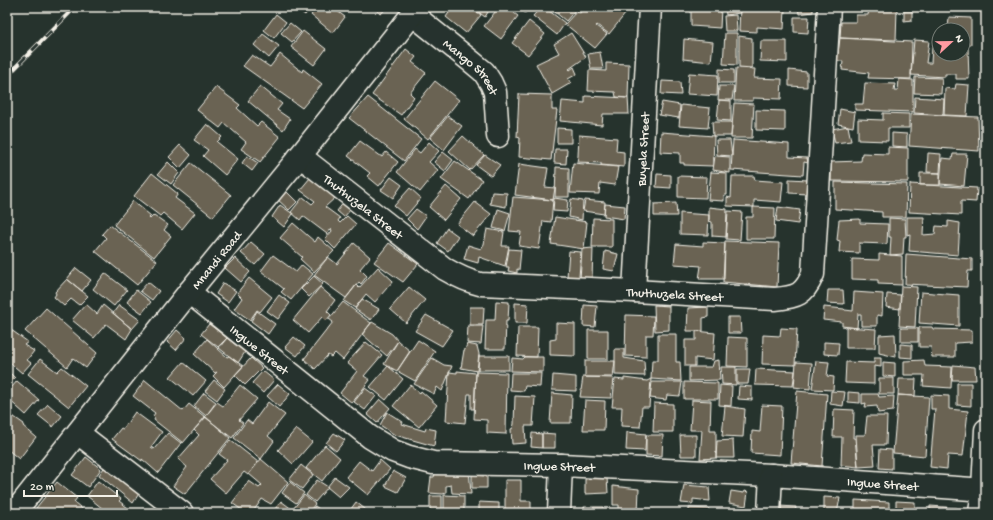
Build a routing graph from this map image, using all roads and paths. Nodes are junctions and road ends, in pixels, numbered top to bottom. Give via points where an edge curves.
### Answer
1 (650, 7) edge
2 (828, 7) edge
3 (415, 10) edge
4 (498, 136) dead end
5 (300, 156) junction
6 (634, 291) junction
7 (189, 292) junction
8 (986, 430) edge
9 (78, 433) junction
10 (561, 465) junction
11 (771, 475) junction
12 (985, 490) edge
13 (14, 513) edge
14 (182, 513) edge
15 (559, 513) edge
16 (769, 513) edge
17 (980, 513) edge

1 - 6 street, Buyela Street
2 - 6 street, Thuthuzela Street via 813,274 808,286 790,298 775,299
3 - 4 street, Mango Street via 484,72 495,92
3 - 5 street, Mnandi Road
5 - 6 street, Thuthuzela Street via 460,278 480,284
5 - 7 street, Mnandi Road
7 - 9 street, Mnandi Road
7 - 10 street, Ingwe Street via 370,437 393,451 410,458 433,462
8 - 12 street
9 - 13 street, Mnandi Road
9 - 14 street
10 - 11 street, Ingwe Street
10 - 15 street
11 - 12 street, Ingwe Street
11 - 16 street
12 - 17 street

